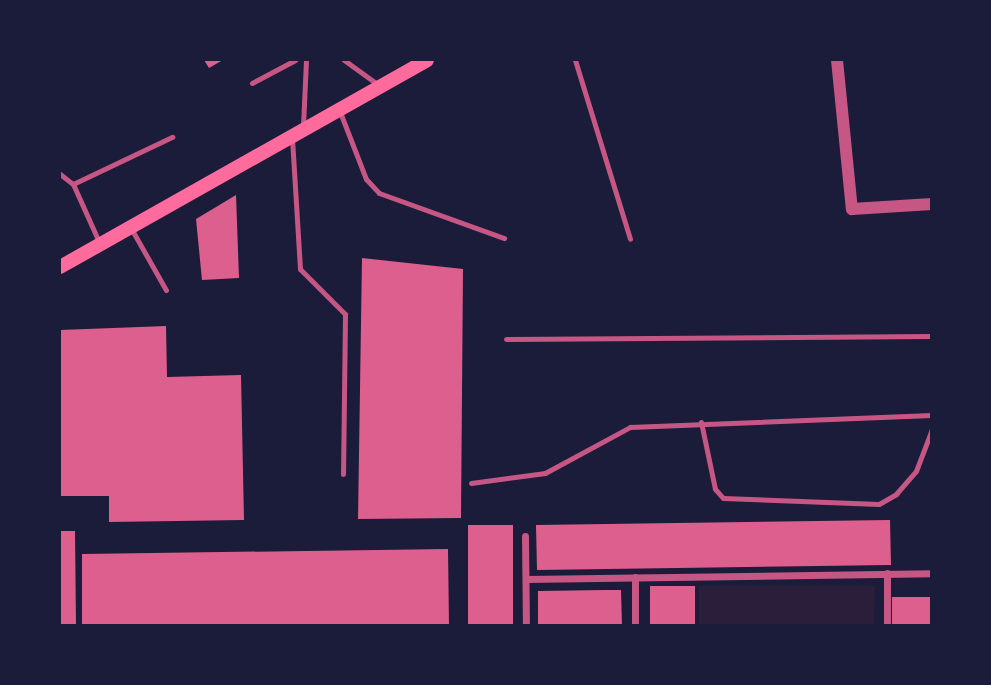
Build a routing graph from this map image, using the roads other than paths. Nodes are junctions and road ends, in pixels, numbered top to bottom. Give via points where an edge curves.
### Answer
1 (295, 60) edge
2 (306, 60) edge
3 (344, 60) edge
4 (427, 60) edge
5 (575, 60) edge
6 (837, 60) edge
7 (252, 83) dead end
8 (380, 86) junction
9 (339, 109) junction
10 (297, 132) junction
11 (172, 137) dead end
12 (60, 174) edge
13 (73, 184) junction
14 (932, 204) edge
15 (131, 227) junction
16 (504, 238) dead end
17 (630, 239) dead end
18 (100, 244) junction
19 (60, 267) edge
20 (166, 290) dead end
21 (932, 336) edge
22 (506, 339) dead end
23 (932, 415) edge
24 (701, 422) junction
25 (932, 429) edge
26 (343, 474) dead end
27 (471, 483) dead end
28 (525, 536) dead end
29 (887, 573) junction
30 (932, 573) edge
31 (635, 577) junction
32 (526, 579) junction
33 (526, 625) edge
34 (635, 625) edge
35 (887, 625) edge

1 - 7 lane
2 - 10 lane
3 - 8 lane
4 - 8 main road
5 - 17 lane
6 - 14 street via 849,205 856,211
8 - 9 main road
9 - 10 main road
9 - 16 lane via 366,179 379,193
10 - 15 main road
10 - 26 lane via 300,269 345,314
11 - 13 lane
12 - 13 lane
13 - 18 lane
15 - 18 main road
15 - 20 lane
18 - 19 main road
21 - 22 lane
23 - 24 lane
24 - 25 lane via 715,489 723,498 880,504 916,471
24 - 27 lane via 630,428 545,473
28 - 32 street
29 - 30 street
29 - 31 street
29 - 35 street
31 - 32 street
31 - 34 street
32 - 33 street

